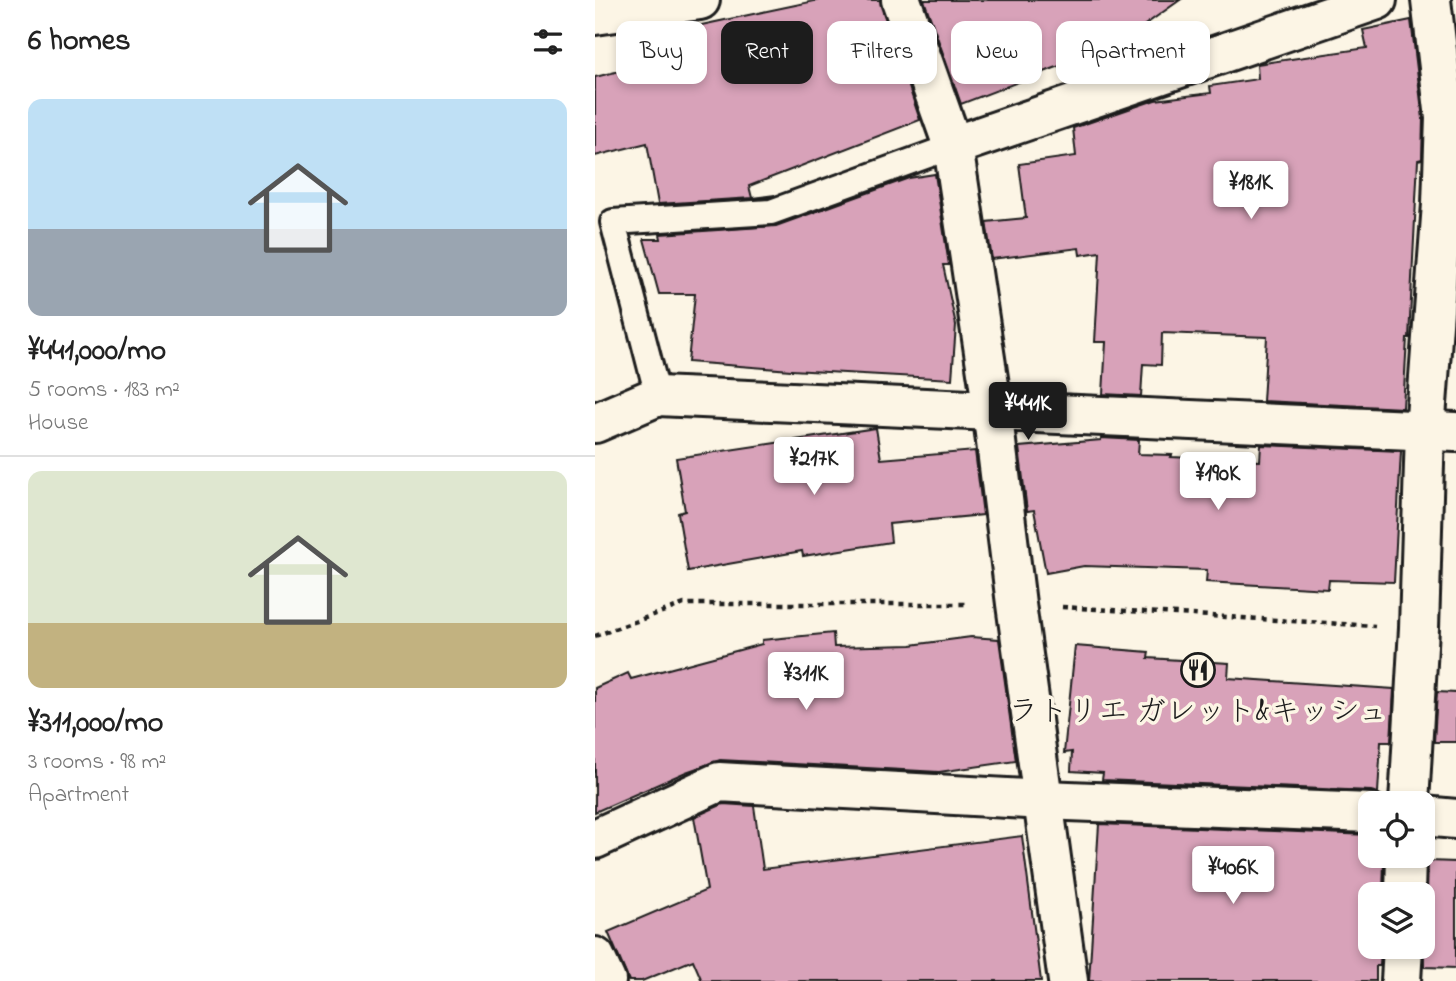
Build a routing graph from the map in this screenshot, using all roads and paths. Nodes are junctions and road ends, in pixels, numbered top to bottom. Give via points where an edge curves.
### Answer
1 (700, 0) edge
2 (901, 0) edge
3 (1377, 0) edge
4 (1431, 0) edge
5 (595, 15) edge
6 (1451, 118) edge
7 (953, 146) junction
8 (658, 396) junction
9 (992, 410) junction
10 (595, 423) edge
11 (1441, 431) edge
12 (1410, 791) edge
13 (1045, 800) junction
14 (1358, 813) edge
15 (1435, 817) edge
16 (1456, 818) edge
17 (595, 839) edge
18 (595, 957) edge
19 (1402, 959) edge
20 (606, 981) edge
21 (1068, 981) edge
22 (1401, 981) edge

1 - 5 street
2 - 7 street
3 - 7 street
4 - 6 street
6 - 11 street via 1442,204
7 - 8 lane via 771,212 613,222
7 - 9 street
8 - 9 street
8 - 10 street
9 - 11 street
9 - 13 street
11 - 12 street via 1419,628
13 - 14 street
13 - 17 street via 719,782
13 - 21 street
15 - 16 street
18 - 20 street
19 - 22 street

